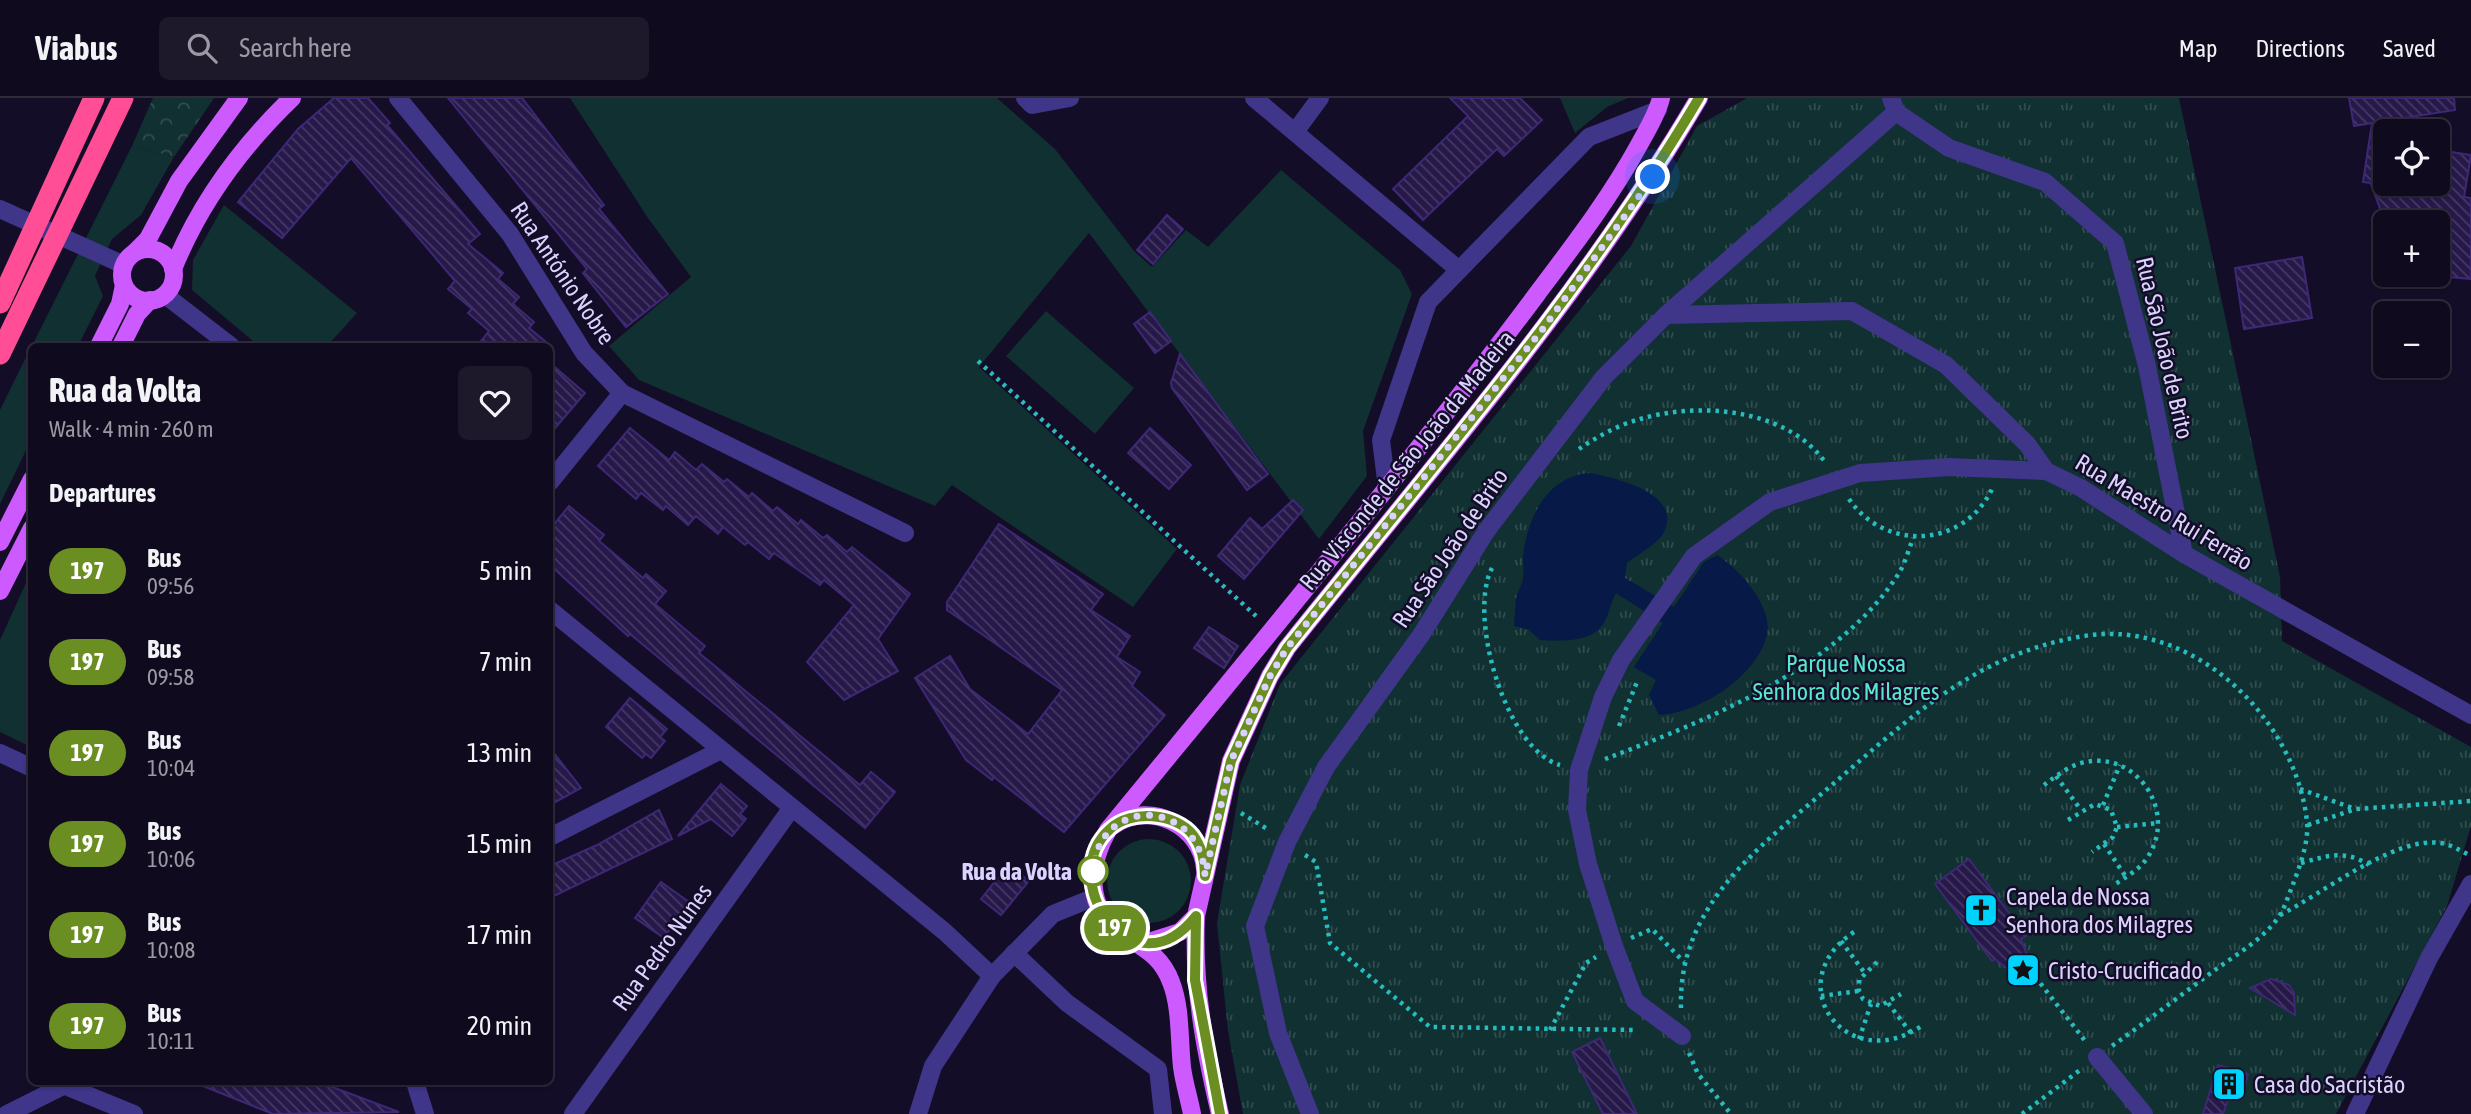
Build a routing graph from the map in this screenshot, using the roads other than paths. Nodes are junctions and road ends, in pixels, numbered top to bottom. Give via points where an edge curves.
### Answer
1 (94, 98) edge
2 (123, 98) edge
3 (239, 98) edge
4 (292, 98) edge
5 (398, 98) edge
6 (1025, 98) edge
7 (1070, 98) edge
8 (1254, 98) edge
9 (1320, 98) edge
10 (1699, 98) edge
11 (1660, 104) edge
12 (1893, 105) edge
13 (1295, 132) junction
14 (0, 209) edge
15 (123, 258) junction
16 (173, 268) junction
17 (1459, 270) junction
18 (124, 285) junction
19 (157, 298) junction
20 (0, 303) edge
21 (1666, 315) junction
22 (100, 343) edge
23 (122, 343) edge
24 (227, 343) edge
25 (0, 354) edge
26 (622, 393) junction
27 (2046, 471) junction
28 (553, 478) edge
29 (28, 488) edge
30 (1387, 488) junction
31 (905, 533) dead end
32 (28, 535) edge
33 (0, 542) edge
34 (2184, 554) junction
35 (0, 591) edge
36 (553, 613) edge
37 (2471, 715) edge
38 (719, 751) junction
39 (0, 753) edge
40 (28, 766) edge
41 (790, 809) junction
42 (1108, 830) junction
43 (553, 835) edge
44 (1205, 876) junction
45 (2471, 884) edge
46 (1095, 897) junction
47 (1196, 916) junction
48 (1142, 944) junction
49 (1014, 953) junction
50 (992, 976) junction
51 (1682, 1036) road end
52 (2093, 1052) road end
53 (65, 1085) edge
54 (69, 1085) edge
55 (416, 1085) edge
56 (7, 1114) edge
57 (134, 1114) edge
58 (425, 1114) edge
59 (573, 1114) edge
60 (918, 1114) edge
61 (1163, 1114) edge
62 (1192, 1114) edge
63 (1220, 1114) edge
64 (1310, 1114) edge
65 (2144, 1114) edge
66 (2355, 1114) edge

1 - 20 highway
2 - 25 highway
3 - 15 main road via 179,181 148,239
4 - 16 main road via 217,187 188,232
5 - 26 street, Rua António Nobre via 510,234 584,353
6 - 7 street via 1032,105
8 - 13 street
9 - 13 street
10 - 44 main road, Rua Visconde de São João da Madeira via 1653,177 1550,320 1287,648 1231,761
11 - 17 street via 1589,137
11 - 30 main road, Rua Visconde de São João da Madeira via 1626,169 1585,230
12 - 21 street, Rua São João de Brito
12 - 34 street, Rua São João de Brito via 1949,148 2045,182 2115,243 2147,366
13 - 17 street
14 - 15 street
15 - 16 main road via 142,249 158,251
15 - 18 main road
16 - 19 main road via 173,283
17 - 30 street via 1428,302 1381,440
18 - 19 main road via 135,297
18 - 22 main road
19 - 23 main road via 137,314
19 - 24 street
21 - 27 street via 1852,311 1946,365 2028,444
21 - 64 street, Rua São João de Brito via 1604,377 1487,530 1421,635 1326,767 1287,842 1255,926 1278,1033
26 - 28 street
26 - 31 street, Rua António Nobre
27 - 34 street, Rua Maestro Rui Ferrão
27 - 51 street, Rua Maestro Rui Ferrão via 1950,467 1860,473 1770,502 1694,555 1621,660 1603,697 1579,770 1577,810 1588,864 1635,1001
29 - 33 main road
30 - 42 main road, Rua Visconde de São João da Madeira
32 - 35 main road
34 - 37 street, Rua Maestro Rui Ferrão
36 - 38 street
38 - 41 street
38 - 43 street
39 - 40 street
41 - 50 street via 945,932
41 - 59 street, Rua Pedro Nunes
42 - 44 main road, Rua Visconde de São João da Madeira via 1138,817 1177,822 1198,843
42 - 46 main road, Rua Visconde de São João da Madeira via 1095,859
44 - 47 main road, Rua Visconde de São João da Madeira
45 - 66 street via 2429,958
46 - 48 main road via 1104,919
46 - 49 street via 1053,914
47 - 48 main road via 1180,932
47 - 63 main road, Rua Visconde de São João da Madeira via 1195,980
48 - 62 main road via 1171,980
49 - 50 street
49 - 61 street via 1067,1003 1158,1069
50 - 60 street via 933,1066
52 - 65 street
53 - 56 street
54 - 57 street
55 - 58 street

